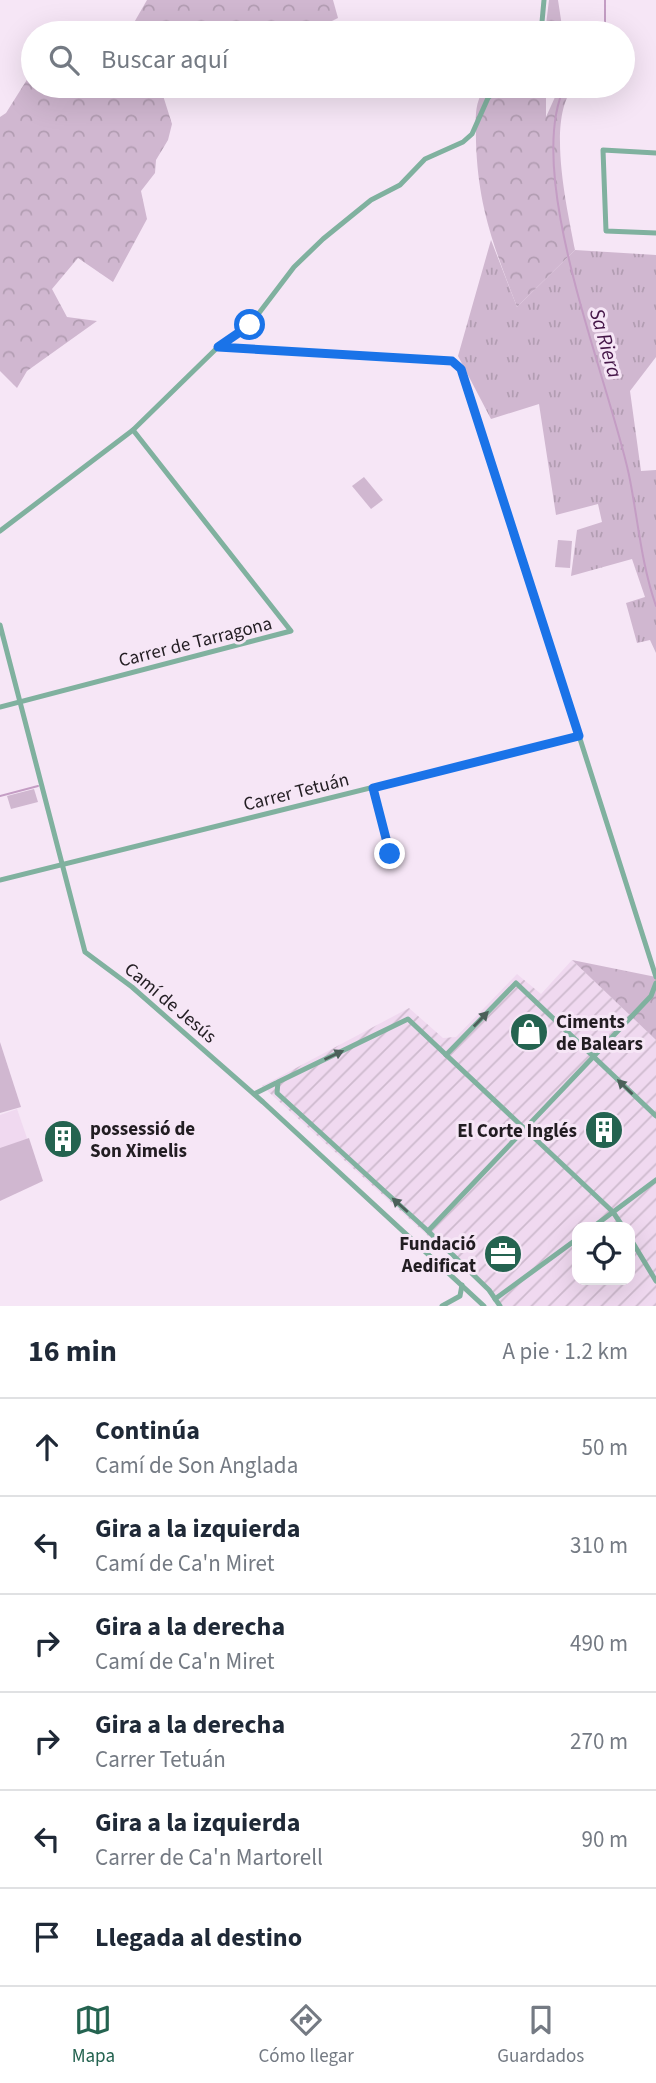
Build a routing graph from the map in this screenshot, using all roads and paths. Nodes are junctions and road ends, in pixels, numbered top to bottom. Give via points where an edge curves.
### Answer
1 (544, 0) edge
2 (542, 21) edge
3 (488, 98) edge
4 (656, 153) edge
5 (656, 233) edge
6 (218, 347) junction
7 (132, 430) junction
8 (0, 531) edge
9 (0, 625) edge
10 (20, 702) junction
11 (0, 707) edge
12 (579, 736) junction
13 (373, 788) junction
14 (61, 866) junction
15 (393, 866) dead end
16 (0, 880) edge
17 (656, 977) edge
18 (656, 983) edge
19 (446, 1055) junction
20 (595, 1058) junction
21 (277, 1085) junction
22 (254, 1094) junction
23 (656, 1116) edge
24 (526, 1131) junction
25 (656, 1180) edge
26 (613, 1212) junction
27 (600, 1222) edge
28 (620, 1222) edge
29 (428, 1231) junction
30 (572, 1242) edge
31 (635, 1246) edge
32 (656, 1281) edge
33 (462, 1285) junction
34 (495, 1299) junction
35 (442, 1306) edge
36 (484, 1306) edge
37 (500, 1306) edge

1 - 2 street
3 - 6 street via 472,134 425,159 400,185 371,200 323,239 294,267 250,325
4 - 5 street via 603,150 606,231
6 - 7 street
6 - 12 street via 452,361 461,369
7 - 8 street
7 - 10 street, Carrer de Tarragona via 291,631
9 - 10 street, Camí de Jesús
10 - 11 street
10 - 14 street, Camí de Jesús
12 - 13 street, Carrer Tetuán
12 - 17 street
13 - 14 street, Carrer Tetuán
13 - 15 street
14 - 16 street, Carrer Tetuán
14 - 22 street, Camí de Jesús via 85,952
18 - 20 street via 651,996
19 -> 20 street via 516,983
21 -> 19 street via 408,1019
19 - 24 street
23 -> 20 street
20 - 24 street
21 - 22 street
29 -> 21 street via 284,1100
22 - 33 street, Camí de Jesús
24 - 26 street
24 - 29 street
25 - 26 street
26 - 27 street
26 - 28 street
29 - 34 street
30 - 34 street
31 - 32 street
33 - 35 street via 460,1296
33 - 36 street, Camí de Jesús
34 - 37 street

